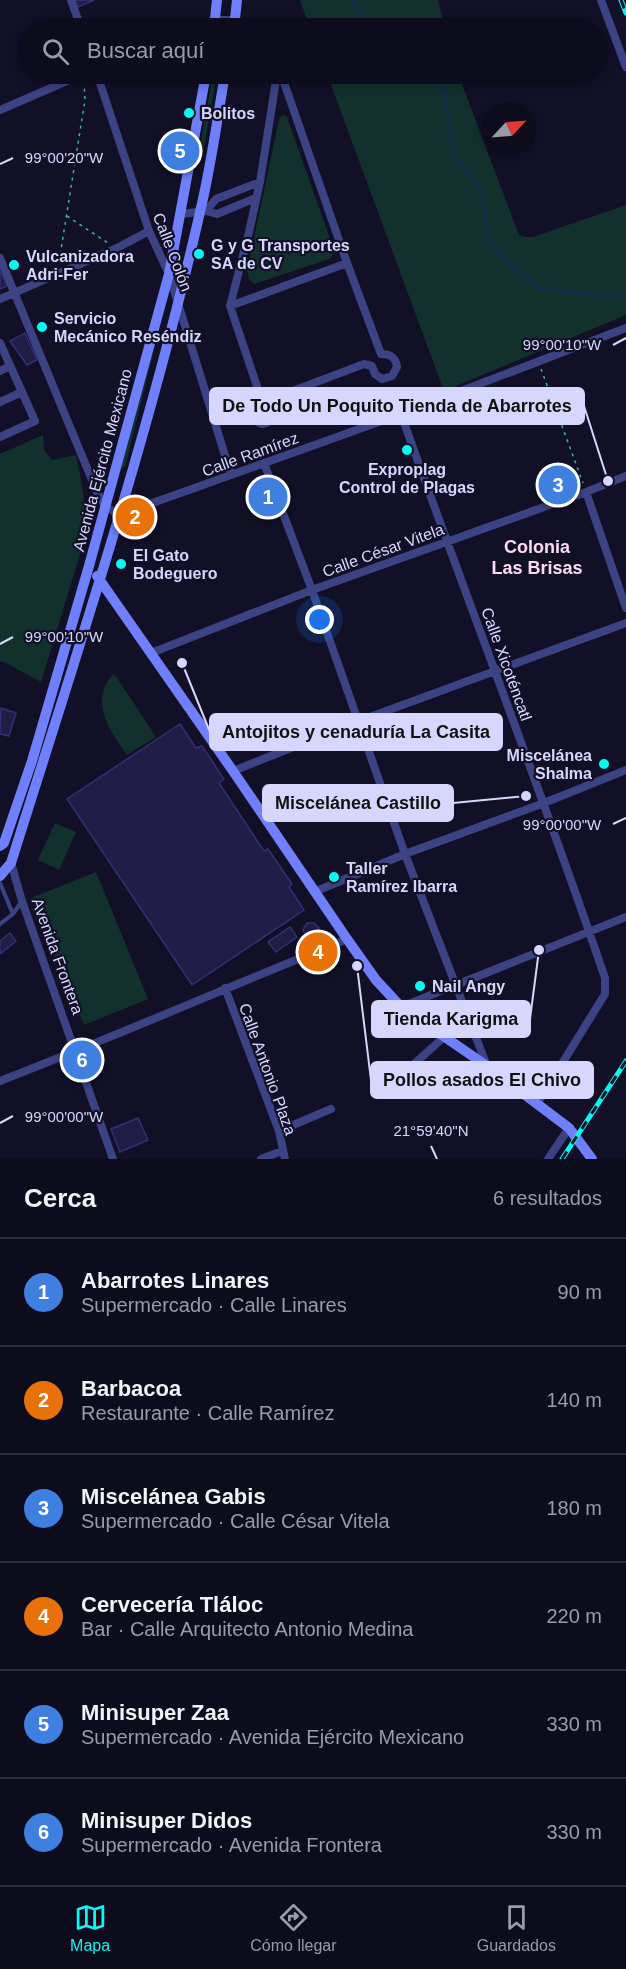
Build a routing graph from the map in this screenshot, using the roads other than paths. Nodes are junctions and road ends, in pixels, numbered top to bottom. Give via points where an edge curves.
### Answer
1 (71, 0) edge
2 (218, 0) edge
3 (237, 0) edge
4 (601, 0) edge
5 (77, 18) edge
6 (216, 18) edge
7 (235, 18) edge
8 (608, 18) edge
9 (608, 19) edge
10 (626, 67) edge
11 (68, 84) edge
12 (100, 84) edge
13 (204, 84) edge
14 (223, 84) edge
15 (277, 84) edge
16 (283, 84) edge
17 (0, 110) edge
18 (260, 182) junction
19 (256, 198) junction
20 (203, 211) junction
21 (181, 214) junction
22 (150, 231) junction
23 (0, 258) edge
24 (347, 263) junction
25 (169, 274) junction
26 (14, 293) junction
27 (0, 299) edge
28 (178, 304) junction
29 (230, 306) junction
30 (626, 328) edge
31 (0, 343) edge
32 (10, 366) junction
33 (0, 371) edge
34 (22, 392) junction
35 (0, 402) edge
36 (401, 414) junction
37 (0, 438) edge
38 (264, 463) junction
39 (231, 475) junction
40 (626, 476) edge
41 (586, 492) junction
42 (105, 506) junction
43 (119, 515) junction
44 (446, 541) junction
45 (89, 566) junction
46 (100, 579) junction
47 (312, 590) junction
48 (626, 608) edge
49 (626, 623) edge
50 (151, 652) junction
51 (496, 669) junction
52 (358, 721) junction
53 (626, 770) edge
54 (233, 771) junction
55 (544, 803) junction
56 (0, 831) edge
57 (2, 845) edge
58 (405, 854) junction
59 (11, 862) junction
60 (0, 876) edge
61 (0, 884) edge
62 (314, 892) junction
63 (22, 901) junction
64 (13, 914) junction
65 (626, 917) edge
66 (0, 924) edge
67 (590, 931) junction
68 (347, 939) junction
69 (454, 984) junction
70 (225, 988) junction
71 (401, 1007) junction
72 (444, 1037) junction
73 (76, 1052) junction
74 (487, 1066) junction
75 (0, 1081) edge
76 (392, 1084) dead end
77 (537, 1104) junction
78 (331, 1109) dead end
79 (569, 1128) junction
80 (279, 1131) junction
81 (284, 1155) edge
82 (113, 1159) edge
83 (261, 1159) edge
84 (548, 1159) edge
85 (592, 1159) edge

1 - 5 street
2 - 6 main road
3 - 7 main road
4 - 8 street
9 - 10 street
11 - 17 street
12 - 22 street, Calle Colón
13 - 21 main road, Avenida Ejército Mexicano
14 - 20 main road, Avenida Ejército Mexicano
15 - 18 street
16 - 24 street
18 - 19 street
18 - 20 street via 216,200
19 - 20 street via 217,214
19 - 29 street
20 - 21 street
20 - 28 main road, Avenida Ejército Mexicano
21 - 25 main road, Avenida Ejército Mexicano
22 - 25 street, Calle Colón
22 - 26 street
23 - 26 street
24 - 29 street
24 - 29 street via 381,354 393,357 396,372 382,379 372,366 364,364 269,400 275,414 268,423 258,423 251,415 255,402 261,398
25 - 28 street, Calle Colón
25 - 42 main road, Avenida Ejército Mexicano
26 - 27 street
26 - 42 street
28 - 39 street, Calle Colón
28 - 43 main road, Avenida Ejército Mexicano
30 - 36 street, Calle Ramírez
31 - 32 street
32 - 33 street
32 - 34 street
34 - 35 street
34 - 37 street via 35,421
36 - 38 street, Calle Ramírez
36 - 44 street, Calle Xicoténcatl
38 - 39 street, Calle Ramírez
38 - 47 street
39 - 43 street, Calle Ramírez
40 - 41 street, Calle César Vitela
41 - 44 street, Calle César Vitela
41 - 48 street
42 - 43 street
42 - 45 main road, Avenida Ejército Mexicano
43 - 46 main road, Avenida Ejército Mexicano
44 - 47 street, Calle César Vitela
44 - 51 street, Calle Xicoténcatl
45 - 46 main road
45 - 57 main road, Avenida Ejército Mexicano via 32,761
46 - 50 main road
46 - 59 main road, Avenida Ejército Mexicano
47 - 50 street, Calle César Vitela
47 - 52 street
49 - 51 street
50 - 54 main road
51 - 52 street
51 - 55 street, Calle Xicoténcatl
52 - 54 street
52 - 58 street
53 - 55 street
54 - 62 main road
55 - 58 street
55 - 67 street, Calle Xicoténcatl
56 - 57 main road, Avenida Frontera
57 - 59 main road, Avenida Frontera
58 - 62 street
58 - 69 street
59 - 60 main road, Avenida Ejército Mexicano
59 - 63 street, Avenida Frontera
61 - 64 lane
62 - 68 main road
63 - 64 lane
63 - 73 street, Avenida Frontera
64 - 66 lane
65 - 67 street
67 - 69 street
67 - 77 street, Calle Xicoténcatl via 605,978 605,994
68 - 70 street
68 - 71 main road
69 - 71 street
69 - 74 street
70 - 73 street
70 - 80 street, Calle Antonio Plaza
71 - 72 main road
72 - 74 main road
72 - 76 street
73 - 75 street
73 - 82 street, Avenida Frontera
74 - 77 main road
77 - 79 main road
78 - 80 street
79 - 84 street
79 - 85 main road
80 - 81 street, Calle Antonio Plaza
81 - 83 street

